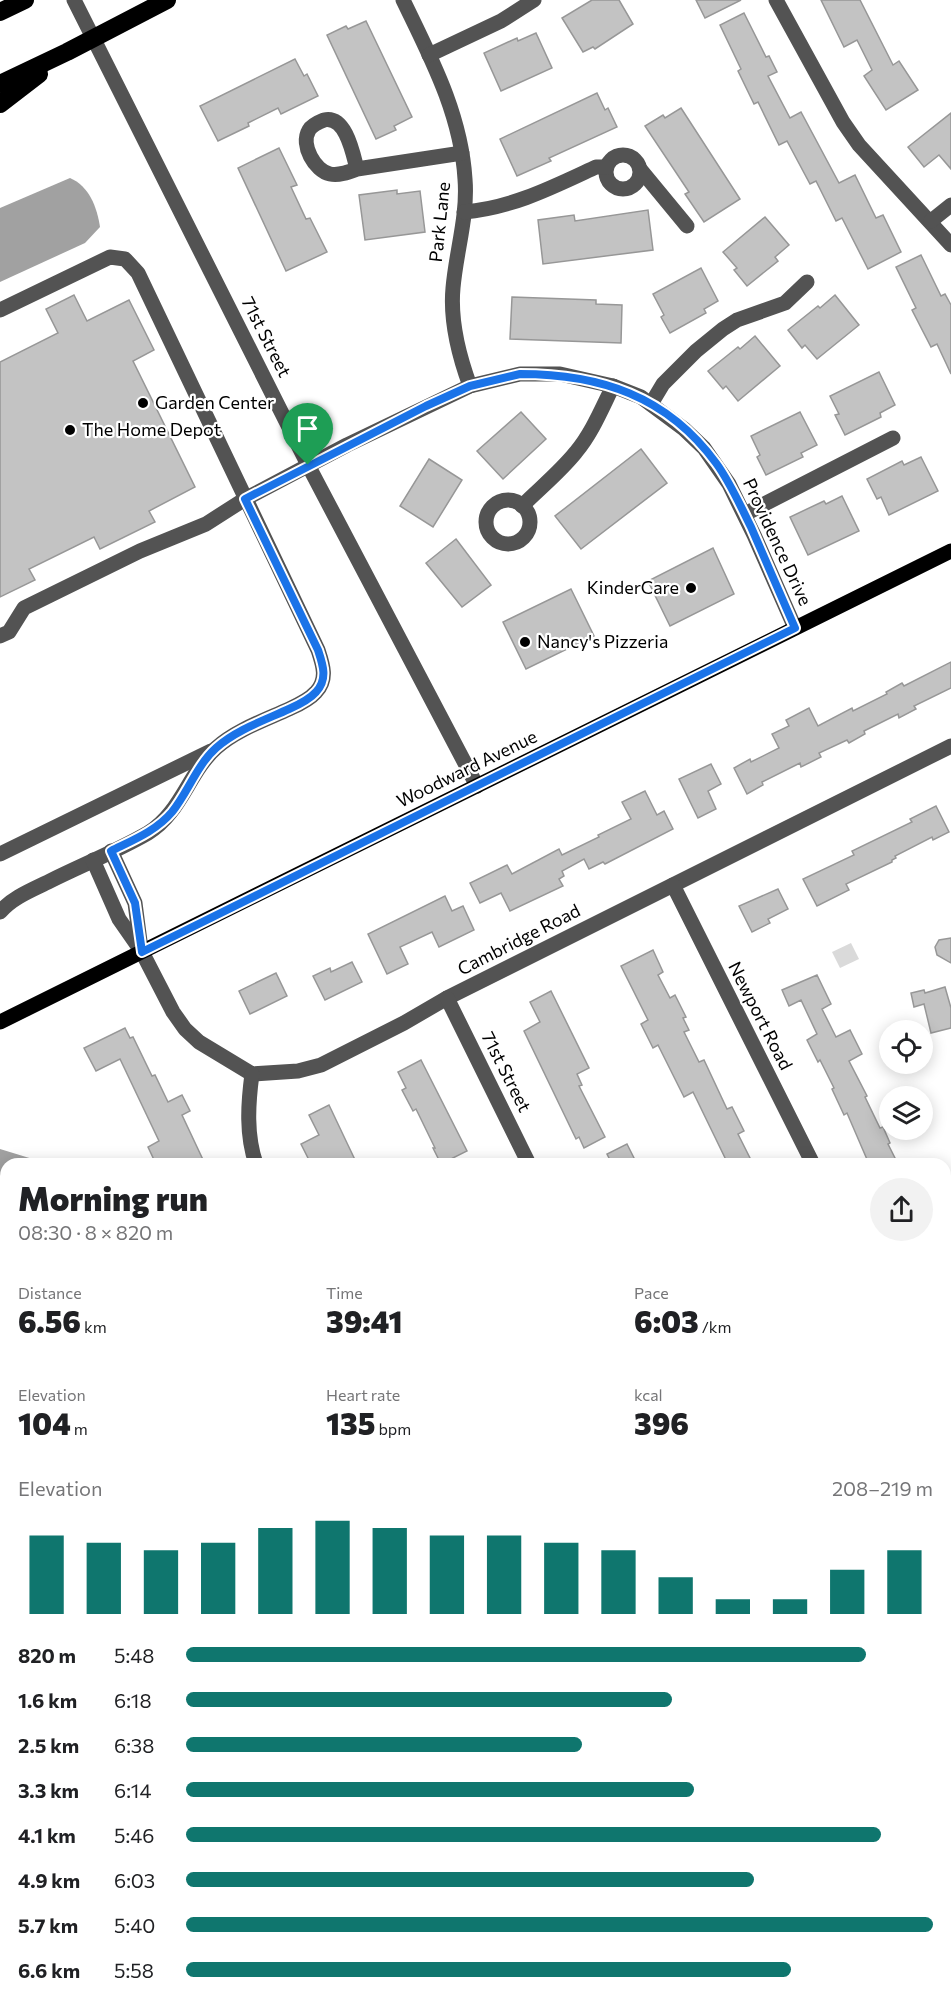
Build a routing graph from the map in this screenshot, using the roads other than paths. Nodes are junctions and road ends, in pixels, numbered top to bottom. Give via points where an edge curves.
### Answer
1 (25, 0) edge
2 (74, 0) edge
3 (167, 0) edge
4 (403, 0) edge
5 (534, 0) edge
6 (776, 0) edge
7 (0, 12) edge
8 (68, 52) junction
9 (429, 55) junction
10 (0, 84) edge
11 (0, 104) edge
12 (462, 153) junction
13 (606, 167) junction
14 (357, 169) dead end
15 (640, 169) junction
16 (951, 205) edge
17 (464, 212) junction
18 (931, 221) junction
19 (687, 226) dead end
20 (951, 245) edge
21 (807, 282) dead end
22 (0, 310) edge
23 (470, 386) junction
24 (613, 386) junction
25 (651, 404) junction
26 (893, 438) dead end
27 (308, 465) junction
28 (245, 499) junction
29 (522, 506) dead end
30 (745, 514) junction
31 (951, 551) edge
32 (795, 628) junction
33 (0, 636) edge
34 (951, 746) edge
35 (216, 748) junction
36 (477, 786) junction
37 (111, 851) junction
38 (0, 854) edge
39 (93, 860) junction
40 (673, 885) junction
41 (0, 912) edge
42 (142, 952) junction
43 (447, 998) junction
44 (0, 1022) edge
45 (252, 1074) junction
46 (254, 1158) edge
47 (527, 1158) edge
48 (810, 1158) edge

1 - 7 highway
2 - 27 street, 71st Street
3 - 8 highway
4 - 9 street, Park Lane
5 - 9 street via 501,21
6 - 18 street via 859,145
8 - 10 highway
8 - 11 highway
9 - 12 street, Park Lane via 455,120
12 - 14 street
12 - 17 street, Park Lane
13 - 15 street via 613,157 624,154 634,159
13 - 15 street via 609,182 624,189 638,180
13 - 17 street via 596,167 518,202
15 - 19 street
16 - 18 street
17 - 23 street, Park Lane via 453,290 460,360
18 - 20 street
21 - 25 street via 785,303 723,329 663,384
22 - 28 street via 110,257 125,259 138,273
23 - 24 street, Providence Drive via 520,374 560,374
23 - 27 street, Providence Drive
24 - 25 street, Providence Drive
24 - 29 street via 578,450
25 - 30 street, Providence Drive via 704,448
26 - 30 street
27 - 28 street, Providence Drive
27 - 36 street, 71st Street
28 - 33 street, Providence Drive via 206,525 140,551 24,608 9,632
28 - 35 street via 318,650 324,681 301,704
30 - 32 street, Providence Drive
31 - 32 main road, Woodward Avenue
32 - 36 main road, Woodward Avenue
34 - 40 street, Cambridge Road
35 - 37 street via 172,812 150,832
35 - 38 street
36 - 42 main road, Woodward Avenue
37 - 39 street
37 - 42 street via 135,903
39 - 41 street via 8,902
39 - 42 street via 119,919
40 - 43 street, Cambridge Road
40 - 48 street, Newport Road
42 - 44 main road, Woodward Avenue
42 - 45 street via 185,1029
43 - 45 street, Cambridge Road via 321,1065
43 - 47 street, 71st Street
45 - 46 street via 250,1141

